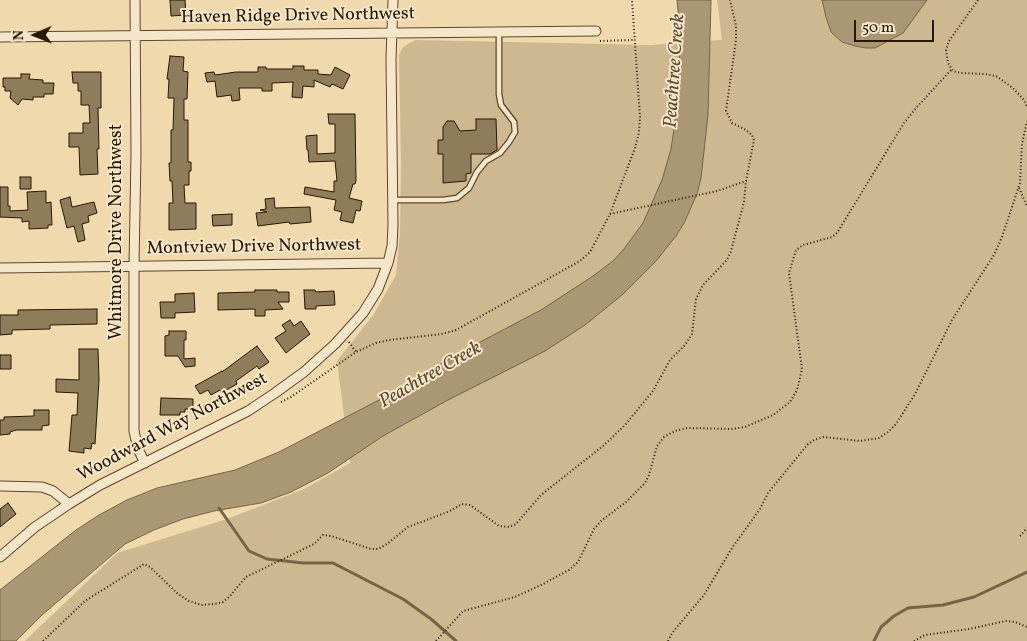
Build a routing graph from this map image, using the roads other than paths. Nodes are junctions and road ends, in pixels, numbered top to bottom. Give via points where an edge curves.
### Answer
1 (135, 0) edge
2 (393, 0) edge
3 (499, 31) junction
4 (596, 31) road end
5 (392, 32) junction
6 (134, 36) junction
7 (0, 37) edge
8 (393, 200) junction
9 (388, 263) junction
10 (134, 266) junction
11 (0, 268) edge
12 (145, 463) junction
13 (0, 486) edge
14 (68, 504) junction
15 (0, 557) edge

1 - 6 street, Whitmore Drive Northwest
2 - 5 street, Woodward Way Northwest
3 - 4 street, Haven Ridge Drive Northwest
3 - 5 street, Haven Ridge Drive Northwest
3 - 8 lane via 499,94 501,104 514,122 515,132 509,142 500,153 486,161 469,188 457,198
5 - 6 street, Haven Ridge Drive Northwest
5 - 8 street, Woodward Way Northwest
6 - 7 street, Haven Ridge Drive Northwest
6 - 10 street, Whitmore Drive Northwest
8 - 9 street, Woodward Way Northwest via 392,246
9 - 10 street, Montview Drive Northwest
9 - 12 street, Woodward Way Northwest via 378,289 363,313 304,372 248,410
10 - 11 street, Montview Drive Northwest
10 - 12 street, Whitmore Drive Northwest via 134,431
12 - 14 street, Woodward Way Northwest
13 - 14 street via 42,487 53,491
14 - 15 street, Woodward Way Northwest

